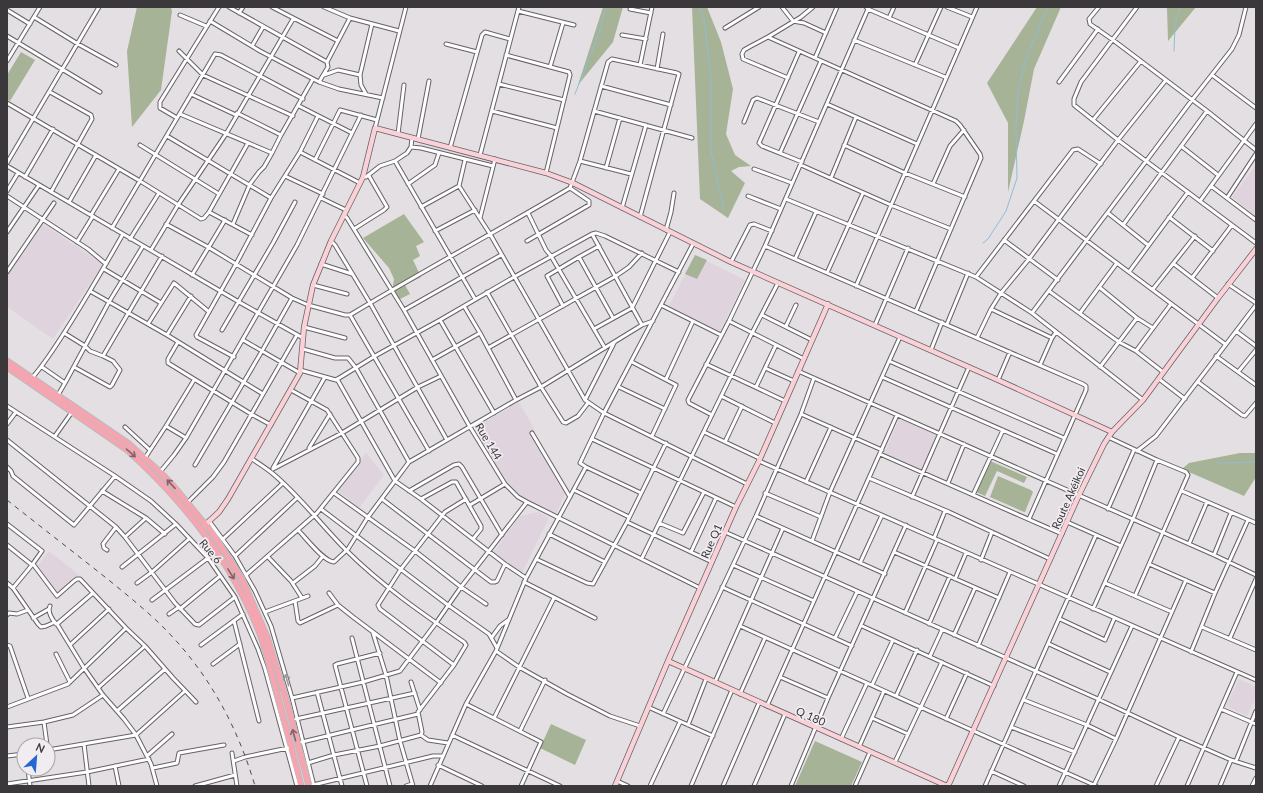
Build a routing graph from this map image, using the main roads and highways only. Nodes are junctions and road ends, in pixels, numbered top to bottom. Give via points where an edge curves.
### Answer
1 (7, 361) edge
2 (7, 367) edge
3 (73, 409) junction
4 (301, 786) edge
5 (312, 786) edge

1 - 3 main road via 58,395
2 - 3 main road
3 -> 4 main road via 126,449 156,477 223,561 244,597 259,631
5 -> 3 main road via 274,658 239,573 207,523 160,472 129,444

